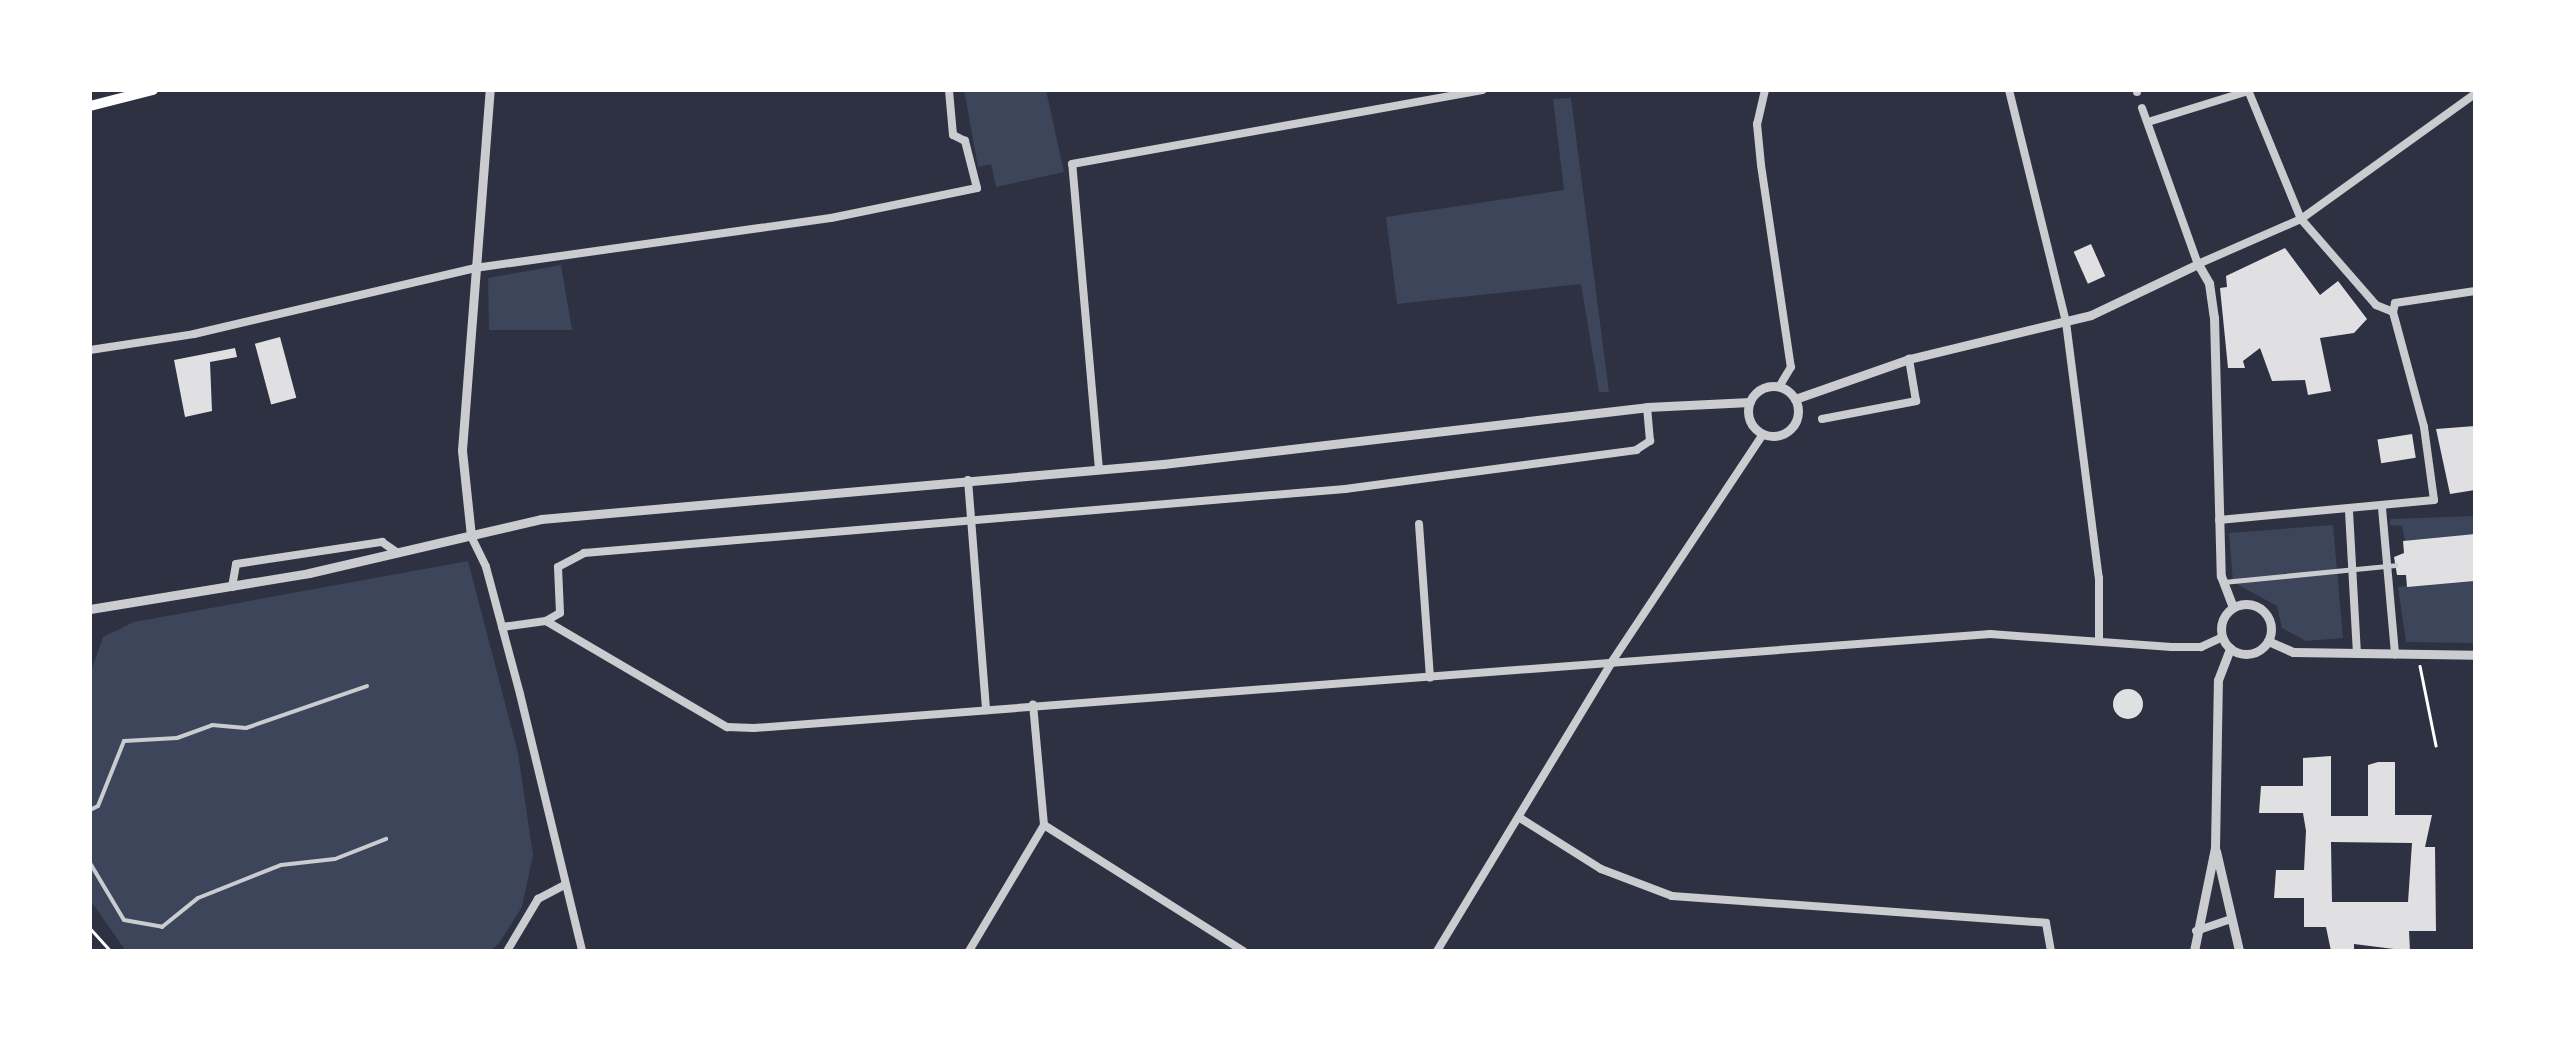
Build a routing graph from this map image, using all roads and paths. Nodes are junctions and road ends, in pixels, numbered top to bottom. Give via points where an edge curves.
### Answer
1 (152, 90) edge
2 (490, 90) edge
3 (950, 90) edge
4 (1482, 90) edge
5 (1765, 90) edge
6 (2009, 90) edge
7 (2248, 90) edge
8 (2475, 94) edge
9 (90, 106) edge
10 (2142, 108) dead end
11 (2148, 122) junction
12 (2301, 219) junction
13 (2198, 264) junction
14 (475, 268) junction
15 (2475, 291) edge
16 (2394, 312) junction
17 (2066, 322) junction
18 (90, 350) edge
19 (1909, 360) junction
20 (1779, 387) junction
21 (1795, 399) junction
22 (1750, 402) junction
23 (1646, 407) junction
24 (1822, 419) dead end
25 (1764, 434) junction
26 (1099, 470) junction
27 (968, 480) junction
28 (2382, 508) junction
29 (2349, 510) junction
30 (971, 518) junction
31 (2219, 520) junction
32 (1419, 524) dead end
33 (471, 536) junction
34 (398, 552) junction
35 (2391, 565) junction
36 (2351, 569) junction
37 (2223, 582) junction
38 (232, 587) junction
39 (2233, 607) junction
40 (90, 610) edge
41 (546, 621) junction
42 (502, 627) junction
43 (2222, 636) junction
44 (2099, 640) junction
45 (2268, 641) junction
46 (2230, 648) junction
47 (2357, 654) junction
48 (2395, 654) junction
49 (2421, 654) junction
50 (2475, 655) edge
51 (1614, 660) junction
52 (1430, 678) junction
53 (367, 686) dead end
54 (1033, 705) junction
55 (986, 710) junction
56 (2436, 746) dead end
57 (90, 810) edge
58 (1520, 818) junction
59 (1044, 824) junction
60 (386, 839) dead end
61 (2215, 848) junction
62 (90, 862) edge
63 (564, 885) junction
64 (2228, 920) junction
65 (90, 928) edge
66 (2196, 930) junction
67 (110, 951) edge
68 (507, 951) edge
69 (582, 951) edge
70 (968, 951) edge
71 (1243, 951) edge
72 (1437, 951) edge
73 (2051, 951) edge
74 (2194, 951) edge
75 (2239, 951) edge

1 - 9 main road
2 - 14 street
3 - 14 street via 954,135 965,142 977,188 831,218
4 - 26 street via 1072,164
5 - 20 street via 1757,124 1791,367
6 - 17 street
7 - 11 street
7 - 12 street
8 - 12 street
10 - 11 street
11 - 13 street
12 - 13 street
12 - 16 street via 2376,306
13 - 17 street
13 - 31 street via 2209,282 2214,318
14 - 18 street via 194,334
14 - 33 street via 462,450
15 - 16 street via 2396,303
16 - 28 street via 2424,426 2434,500
17 - 19 street
17 - 44 street via 2099,578
19 - 21 street
19 - 24 street via 1916,401
20 - 21 street
20 - 22 street via 1762,390
21 - 25 street via 1798,416 1789,431
22 - 23 street
22 - 25 street via 1749,417
23 - 26 street
23 - 30 street via 1650,441 1636,450 1345,489
25 - 51 street
26 - 27 street
27 - 30 street
27 - 33 street via 618,510
28 - 29 street
28 - 35 street
29 - 31 street
29 - 36 street
30 - 41 street via 584,553 558,567 560,613
30 - 55 street
31 - 37 street
32 - 52 street
33 - 34 street
33 - 42 street
34 - 38 street
34 - 38 street via 382,542 236,564
35 - 36 street
35 - 48 street
36 - 37 street
36 - 47 street
37 - 39 street
38 - 40 street
39 - 43 street via 2222,620
39 - 45 street via 2264,610 2272,625
41 - 42 street
41 - 55 street via 727,727
42 - 63 street
43 - 44 street via 2201,646
43 - 46 street
44 - 51 street via 1990,634
45 - 46 street via 2246,654
45 - 47 street via 2293,652
46 - 61 street via 2218,680
47 - 48 street
48 - 49 street
49 - 50 street
49 - 56 path via 2420,688
51 - 52 street
51 - 58 street
52 - 54 street
53 - 57 lane via 246,728 212,725 177,738 124,741 98,806
54 - 55 street
54 - 59 street
58 - 72 street
58 - 73 street via 1602,869 1672,896 2046,924
59 - 70 street
59 - 71 street
60 - 62 lane via 334,859 281,865 198,898 162,927 124,920 103,895
61 - 64 street
61 - 66 street
63 - 68 street via 538,899
63 - 69 street
64 - 66 street
64 - 75 street
65 - 67 path
66 - 74 street

